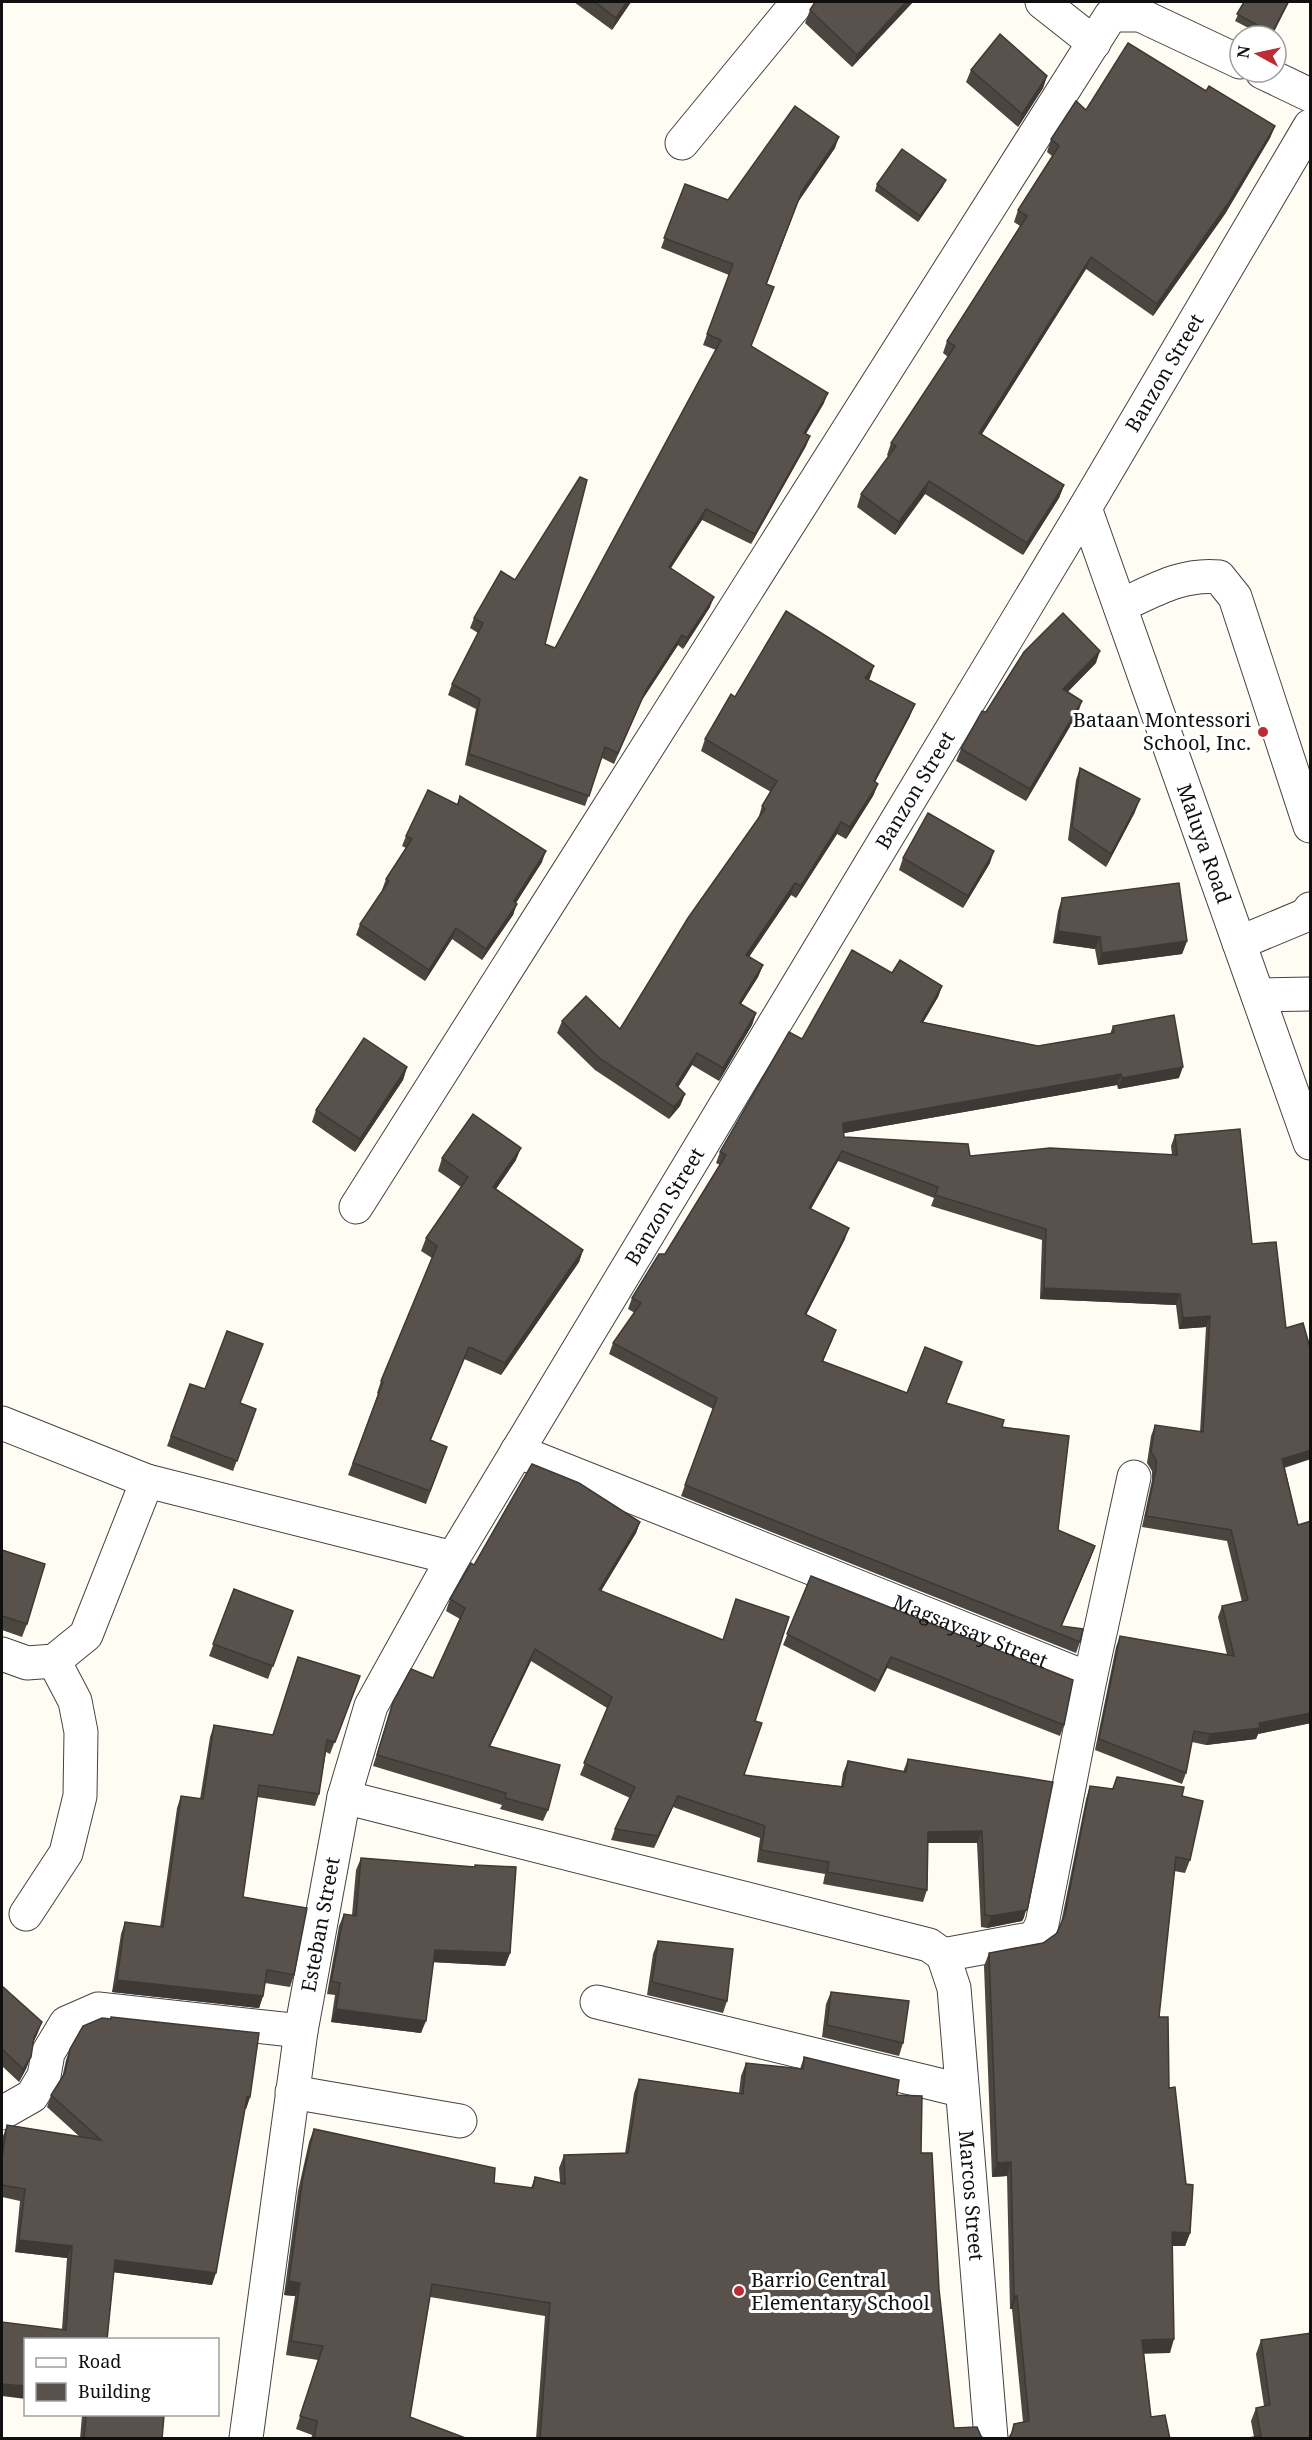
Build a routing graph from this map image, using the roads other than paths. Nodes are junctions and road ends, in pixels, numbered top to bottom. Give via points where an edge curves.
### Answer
1 (798, 2) edge
2 (1042, 2) edge
3 (1094, 43) junction
4 (1228, 56) edge
5 (1288, 84) edge
6 (1311, 94) edge
7 (1311, 126) edge
8 (682, 143) dead end
9 (1085, 508) junction
10 (1120, 606) junction
11 (1311, 826) edge
12 (1311, 909) edge
13 (1239, 943) junction
14 (1311, 994) edge
15 (1258, 995) junction
16 (1311, 1143) edge
17 (356, 1207) dead end
18 (2, 1423) edge
19 (517, 1451) junction
20 (1134, 1478) dead end
21 (147, 1481) junction
22 (453, 1558) junction
23 (2, 1654) edge
24 (54, 1660) junction
25 (1090, 1679) junction
26 (344, 1797) junction
27 (26, 1914) dead end
28 (943, 1955) junction
29 (597, 2002) dead end
30 (301, 2031) junction
31 (960, 2090) junction
32 (292, 2092) junction
33 (2, 2113) edge
34 (460, 2121) dead end
35 (246, 2439) edge
36 (991, 2439) edge

1 - 8 street
2 - 3 street
3 - 4 street via 1111,15 1140,15
3 - 17 street
5 - 6 street
7 - 9 street, Banzon Street
9 - 10 street, Maluya Road
9 - 19 street, Banzon Street
10 - 11 street via 1183,578 1219,577 1236,597
10 - 13 street, Maluya Road
12 - 13 street via 1306,915
13 - 15 street, Maluya Road
14 - 15 street
15 - 16 street, Maluya Road
18 - 21 street
19 - 22 street, Esteban Street
19 - 25 street, Magsaysay Street
20 - 25 street
21 - 22 street
21 - 24 street via 86,1635
22 - 26 street, Esteban Street via 371,1706
23 - 24 street via 27,1663
24 - 27 street via 75,1701 81,1732 80,1796 66,1853
25 - 28 street via 1042,1924 1035,1938
26 - 28 street via 929,1945
26 - 30 street, Esteban Street
28 - 31 street, Marcos Street via 954,1988
29 - 31 street
30 - 32 street, Esteban Street
30 - 33 street via 98,2009 66,2023 52,2045 44,2076 32,2096
31 - 36 street, Marcos Street
32 - 34 street
32 - 35 street, Esteban Street

